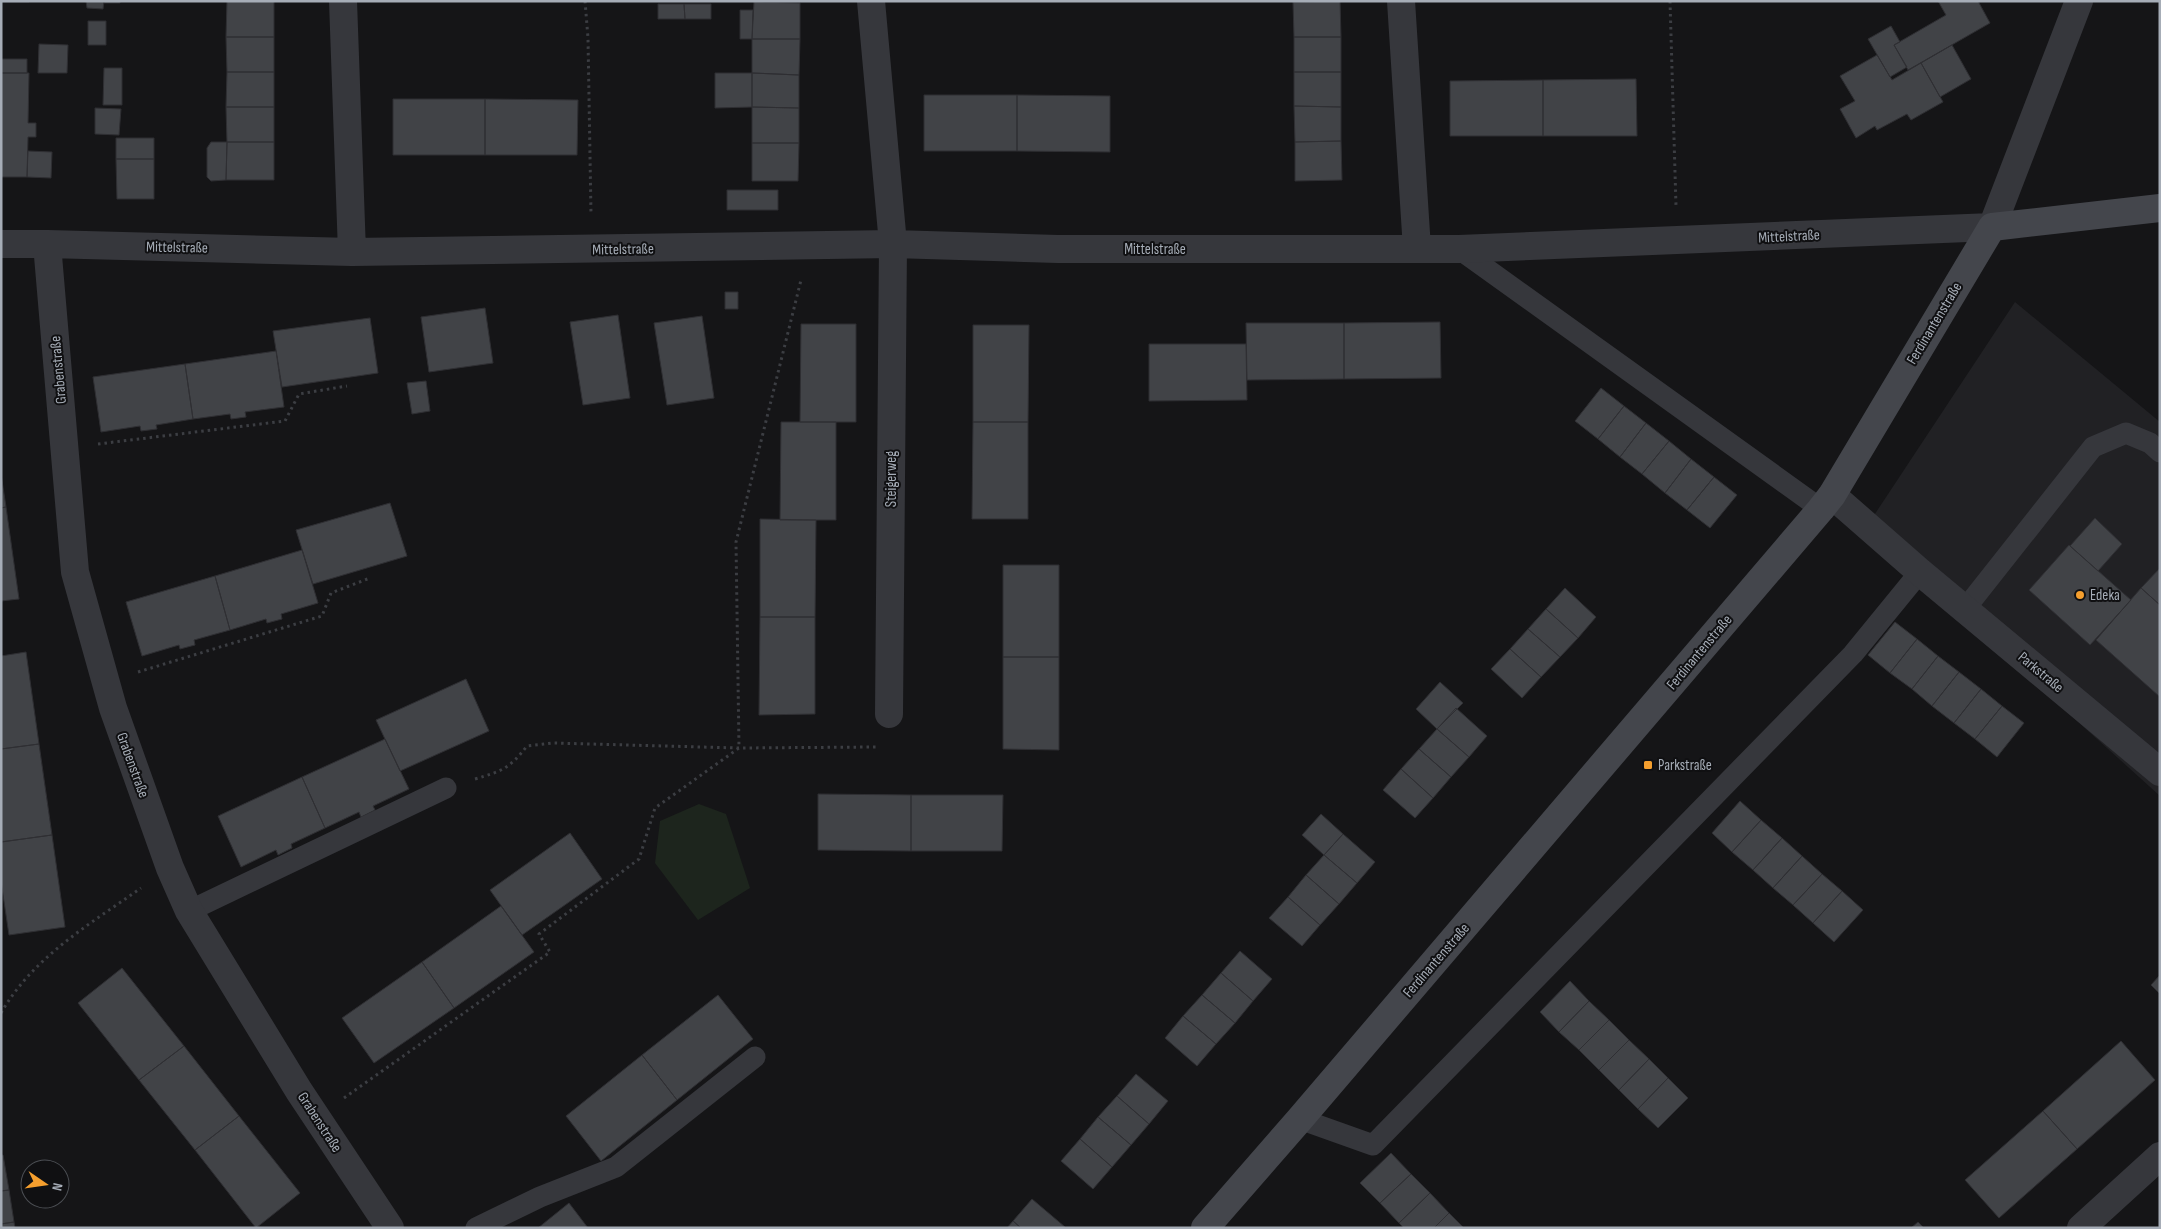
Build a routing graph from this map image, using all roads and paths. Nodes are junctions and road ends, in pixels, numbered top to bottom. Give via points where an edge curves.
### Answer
1 (343, 1) edge
2 (584, 1) edge
3 (871, 1) edge
4 (1401, 1) edge
5 (1670, 1) edge
6 (2078, 1) edge
7 (2160, 208) edge
8 (1992, 227) junction
9 (1677, 241) junction
10 (1, 244) edge
11 (47, 244) junction
12 (893, 244) junction
13 (810, 245) junction
14 (592, 249) junction
15 (1416, 249) junction
16 (1460, 249) junction
17 (352, 252) junction
18 (347, 386) dead end
19 (64, 448) junction
20 (2160, 452) edge
21 (1826, 502) junction
22 (1920, 572) junction
23 (370, 578) dead end
24 (1965, 609) junction
25 (106, 681) junction
26 (889, 714) joint
27 (738, 748) junction
28 (2160, 772) edge
29 (446, 788) joint
30 (170, 868) junction
31 (189, 911) junction
32 (1, 1013) edge
33 (756, 1057) dead end
34 (317, 1117) junction
35 (1300, 1119) junction
36 (2160, 1156) edge
37 (390, 1228) edge
38 (476, 1228) edge
39 (1205, 1228) edge
40 (2081, 1228) edge

1 - 17 street
2 - 14 path via 588,38
3 - 12 street
4 - 15 street
5 - 9 path
6 - 8 street, Ferdinantenstraße
7 - 8 street, Mittelstraße
8 - 9 street, Mittelstraße
8 - 21 street, Ferdinantenstraße
9 - 16 street, Mittelstraße
10 - 11 street, Mittelstraße
11 - 17 street, Mittelstraße
11 - 19 street, Grabenstraße
12 - 13 street, Mittelstraße
12 - 15 street, Mittelstraße via 1058,249
12 - 26 street, Steigerweg
13 - 14 street, Mittelstraße
13 - 27 path via 736,542
14 - 17 street, Mittelstraße
15 - 16 street, Mittelstraße
16 - 21 lane
18 - 19 path via 299,394 285,421
19 - 25 street, Grabenstraße via 75,572
20 - 24 lane via 2150,443 2126,433 2093,446
21 - 22 street, Parkstraße
21 - 35 street, Ferdinantenstraße
22 - 24 street, Parkstraße
22 - 35 lane via 1853,654 1373,1145
23 - 25 path via 331,592 322,616
24 - 28 street, Parkstraße
25 - 30 street, Grabenstraße
26 - 27 path via 890,747
27 - 29 path via 553,743 527,746 504,770
27 - 34 path via 656,808 639,859 539,934 550,952
29 - 31 lane
30 - 31 street, Grabenstraße
30 - 32 path via 62,943 33,969
31 - 34 street, Grabenstraße
33 - 38 lane via 616,1166
34 - 37 street, Grabenstraße
35 - 39 street, Ferdinantenstraße
36 - 40 street

